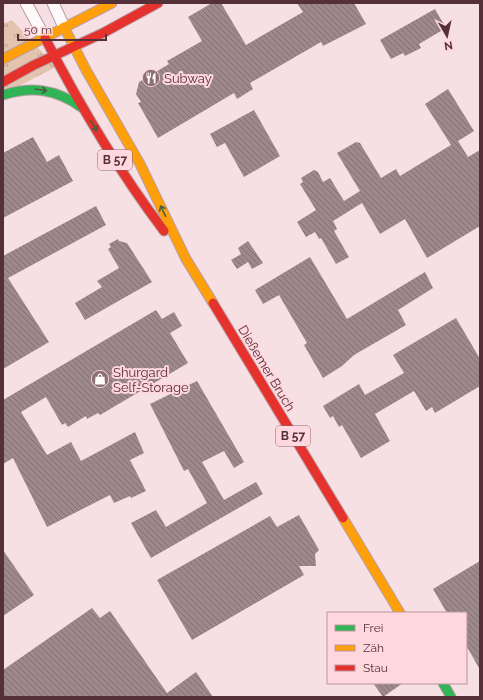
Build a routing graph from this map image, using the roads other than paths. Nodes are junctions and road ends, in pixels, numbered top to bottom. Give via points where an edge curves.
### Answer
1 (26, 3) edge
2 (53, 3) edge
3 (112, 3) edge
4 (158, 3) edge
5 (64, 27) junction
6 (45, 38) junction
7 (74, 46) junction
8 (54, 56) junction
9 (3, 59) edge
10 (3, 82) edge
11 (3, 95) edge
12 (84, 109) junction
13 (186, 259) junction
14 (399, 612) edge
15 (444, 684) edge
16 (451, 697) edge

1 - 6 street
2 - 5 street
3 - 5 main road
4 - 7 main road
5 - 6 main road
5 - 7 main road, Dießemer Bruch / B 57
6 - 8 main road, Dießemer Bruch / B 57
6 - 9 main road
7 - 8 main road
13 -> 7 main road, Dießemer Bruch / B 57 via 140,164
8 - 10 main road
8 - 12 main road, Dießemer Bruch / B 57
11 -> 12 main road via 22,89 38,88 68,97
12 -> 13 main road, Dießemer Bruch / B 57 via 140,200
13 - 14 main road, Dießemer Bruch / B 57
15 - 16 main road

